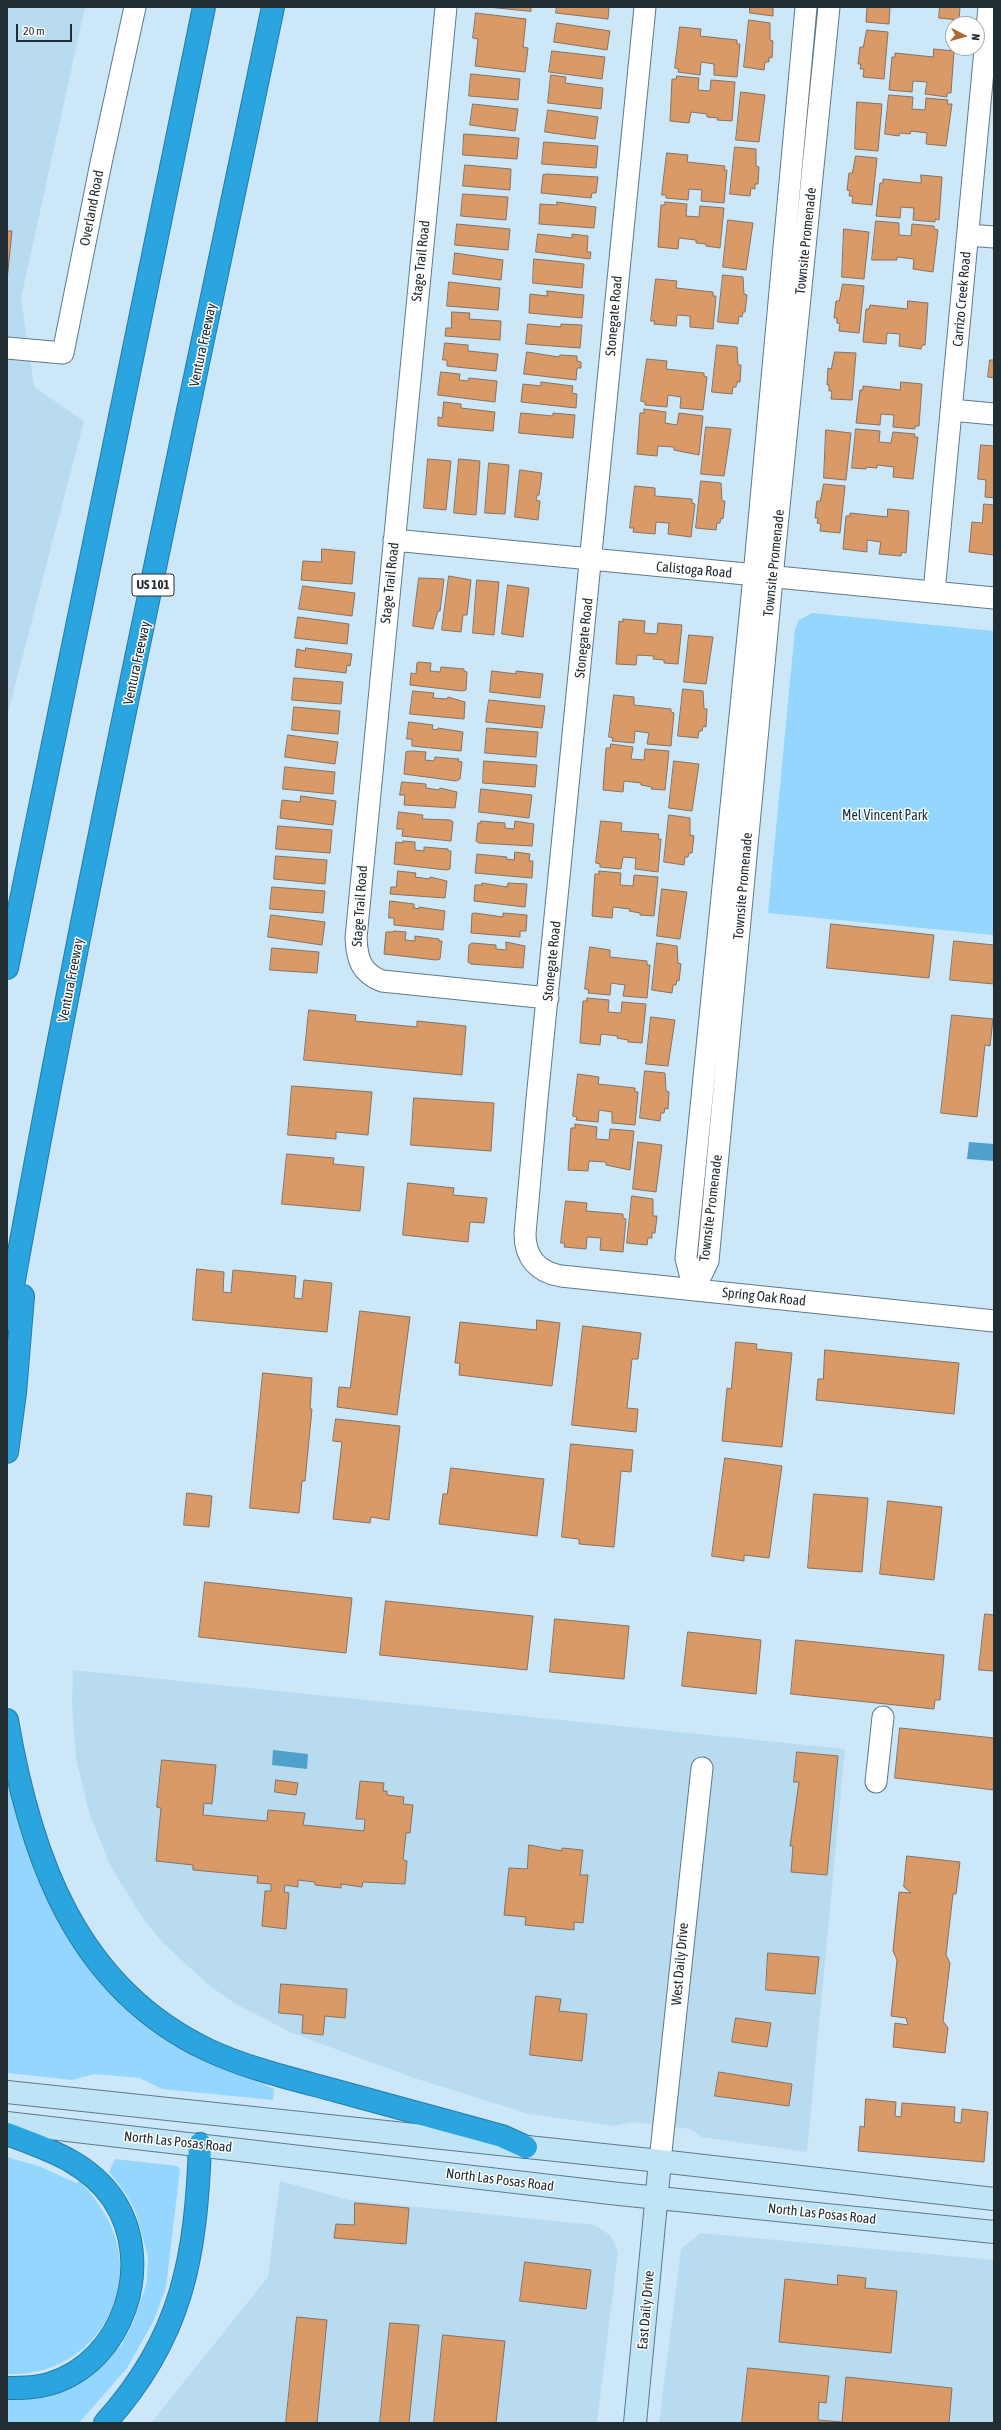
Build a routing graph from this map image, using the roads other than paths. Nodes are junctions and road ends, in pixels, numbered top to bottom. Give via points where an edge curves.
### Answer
1 (135, 7) edge
2 (204, 7) edge
3 (273, 7) edge
4 (446, 7) edge
5 (645, 7) edge
6 (806, 7) edge
7 (829, 7) edge
8 (989, 7) edge
9 (989, 59) edge
10 (968, 235) junction
11 (994, 237) edge
12 (7, 348) edge
13 (951, 410) junction
14 (994, 414) edge
15 (394, 540) junction
16 (592, 560) junction
17 (763, 577) junction
18 (934, 592) junction
19 (994, 598) edge
20 (37, 821) junction
21 (7, 891) edge
22 (7, 968) edge
23 (548, 998) junction
24 (35, 1164) junction
25 (537, 1266) joint
26 (694, 1290) junction
27 (7, 1319) edge
28 (994, 1321) edge
29 (7, 1452) edge
30 (883, 1717) dead end
31 (7, 1720) edge
32 (702, 1768) dead end
33 (876, 1782) dead end
34 (7, 2092) edge
35 (202, 2114) junction
36 (7, 2123) edge
37 (7, 2134) edge
38 (200, 2144) junction
39 (526, 2147) junction
40 (660, 2161) junction
41 (657, 2198) junction
42 (994, 2199) edge
43 (994, 2232) edge
44 (7, 2388) edge
45 (105, 2423) edge
46 (635, 2423) edge

1 - 12 street, Overland Road via 63,353
2 - 20 highway
3 - 24 highway, Ventura Freeway / US 101 via 87,900
4 - 15 street, Stage Trail Road
5 - 16 street, Stonegate Road
6 - 17 street, Townsite Promenade
7 - 17 street, Townsite Promenade
8 - 9 street, Carrizo Creek Road
9 - 10 street, Carrizo Creek Road
10 - 11 street
10 - 13 street, Carrizo Creek Road
13 - 14 street
13 - 18 street, Carrizo Creek Road
15 - 16 street, Calistoga Road
15 - 23 street, Stage Trail Road via 356,938 357,955 362,970 372,978 382,981
16 - 17 street, Calistoga Road
16 - 23 street, Stonegate Road
17 - 18 street, Calistoga Road
17 - 26 street, Townsite Promenade via 686,1258
18 - 19 street, Calistoga Road
20 - 21 highway
20 - 22 highway
23 - 25 street, Stonegate Road via 525,1234 527,1251
24 - 27 highway, Ventura Freeway / US 101
24 - 29 highway via 15,1394
25 - 26 street, Spring Oak Road via 551,1275
26 - 28 street, Spring Oak Road
30 - 33 street
31 - 39 highway via 29,1818 47,1873 61,1904 82,1942 106,1972 139,2004 183,2036 239,2064 502,2136
32 - 40 street, West Daily Drive
34 - 35 main road
35 - 38 main road
35 - 39 main road
36 - 38 main road, North Las Posas Road
37 - 44 highway via 68,2158 96,2179 113,2200 124,2222 131,2247 133,2274 128,2303 118,2324 87,2363 50,2384
38 - 41 main road, North Las Posas Road
38 - 45 highway via 190,2254 178,2305 158,2351
39 - 40 main road
40 - 41 main road, East Daily Drive
40 - 42 main road
41 - 43 main road, North Las Posas Road
41 - 46 main road, East Daily Drive

